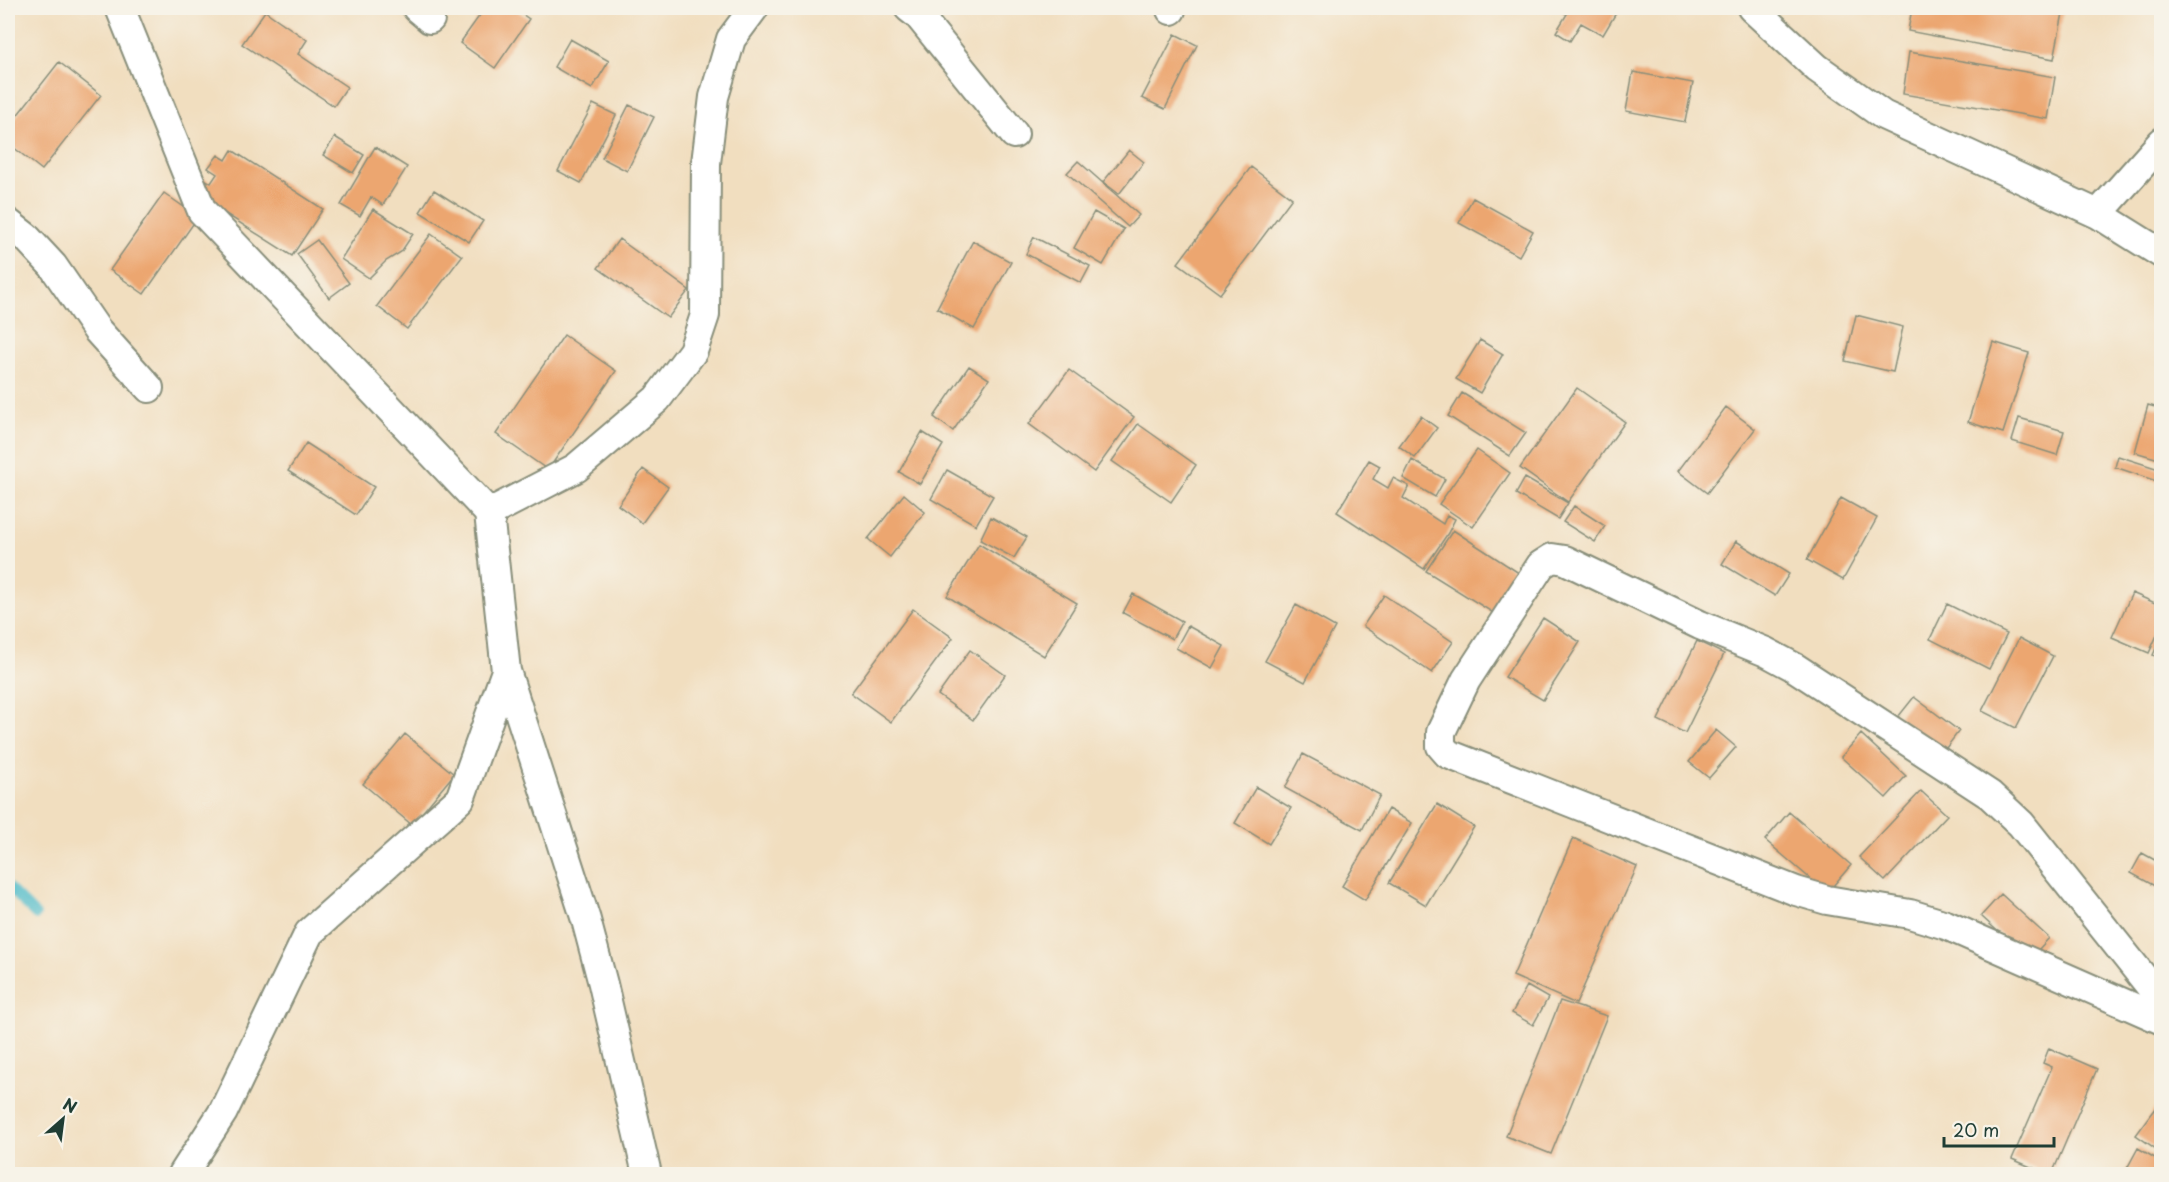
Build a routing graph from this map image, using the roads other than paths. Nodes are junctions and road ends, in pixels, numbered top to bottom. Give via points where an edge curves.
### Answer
1 (120, 8) edge
2 (754, 8) edge
3 (909, 8) edge
4 (1752, 8) edge
5 (1014, 134) dead end
6 (2162, 142) edge
7 (2098, 214) junction
8 (8, 223) edge
9 (2162, 255) edge
10 (149, 388) dead end
11 (489, 513) junction
12 (506, 671) junction
13 (2162, 1001) edge
14 (2162, 1020) edge
15 (183, 1174) edge
16 (647, 1174) edge

1 - 11 street via 202,211
2 - 11 street via 731,39 714,97 706,163 705,315 693,351 657,399 576,468
3 - 5 street
4 - 7 street via 1817,68 1883,115
6 - 7 street
7 - 9 street
8 - 10 street via 53,266 97,330
11 - 12 street
12 - 15 street via 460,798 309,933 223,1112
12 - 16 street via 586,920
13 - 14 street via 2021,824 1990,795 1794,667 1565,560 1552,558 1541,565 1466,680 1441,732 1441,746 1448,754 1796,891 1946,925

